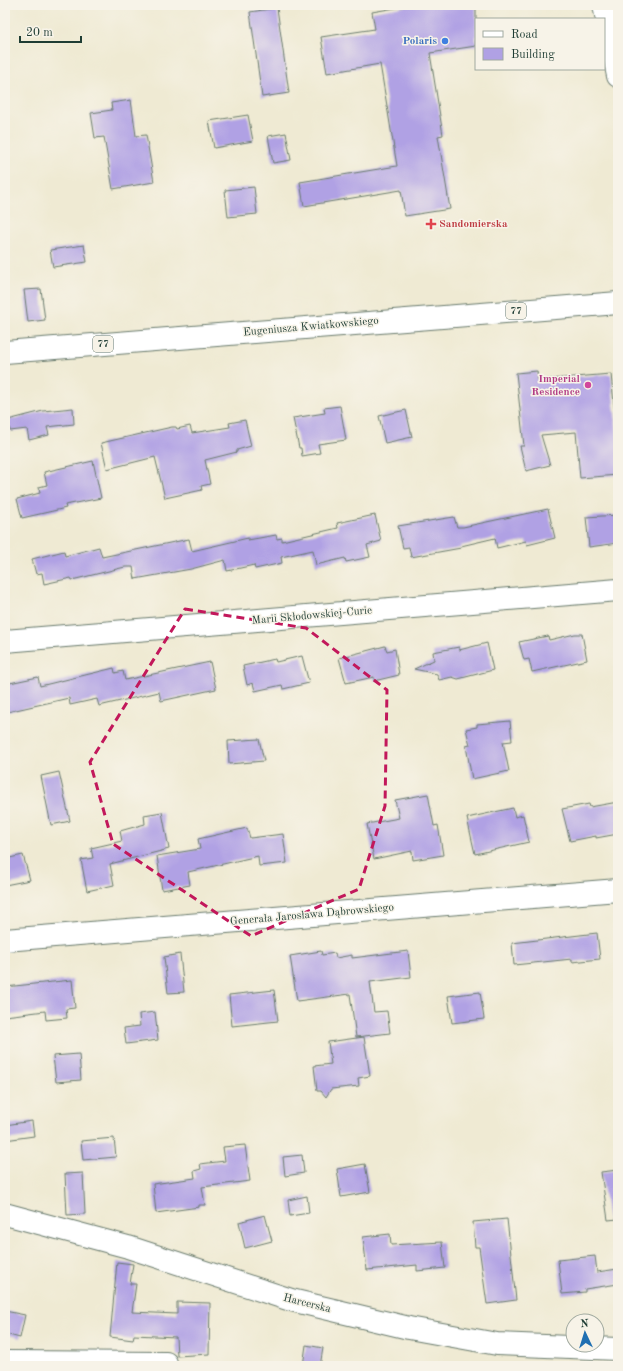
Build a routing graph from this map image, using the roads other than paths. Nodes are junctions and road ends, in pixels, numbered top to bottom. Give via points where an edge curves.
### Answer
1 (604, 5) edge
2 (618, 76) edge
3 (618, 303) edge
4 (5, 352) edge
5 (618, 590) edge
6 (5, 641) edge
7 (618, 890) edge
8 (5, 940) edge
9 (5, 1214) edge
10 (618, 1349) edge
11 (5, 1362) edge
12 (166, 1363) dead end

1 - 2 street
3 - 4 street, Eugeniusza Kwiatkowskiego / 77
5 - 6 street, Marii Skłodowskiej-Curie
7 - 8 street, Generała Jarosława Dąbrowskiego
9 - 10 street, Harcerska via 128,1247 291,1300 409,1328 497,1344
11 - 12 street

